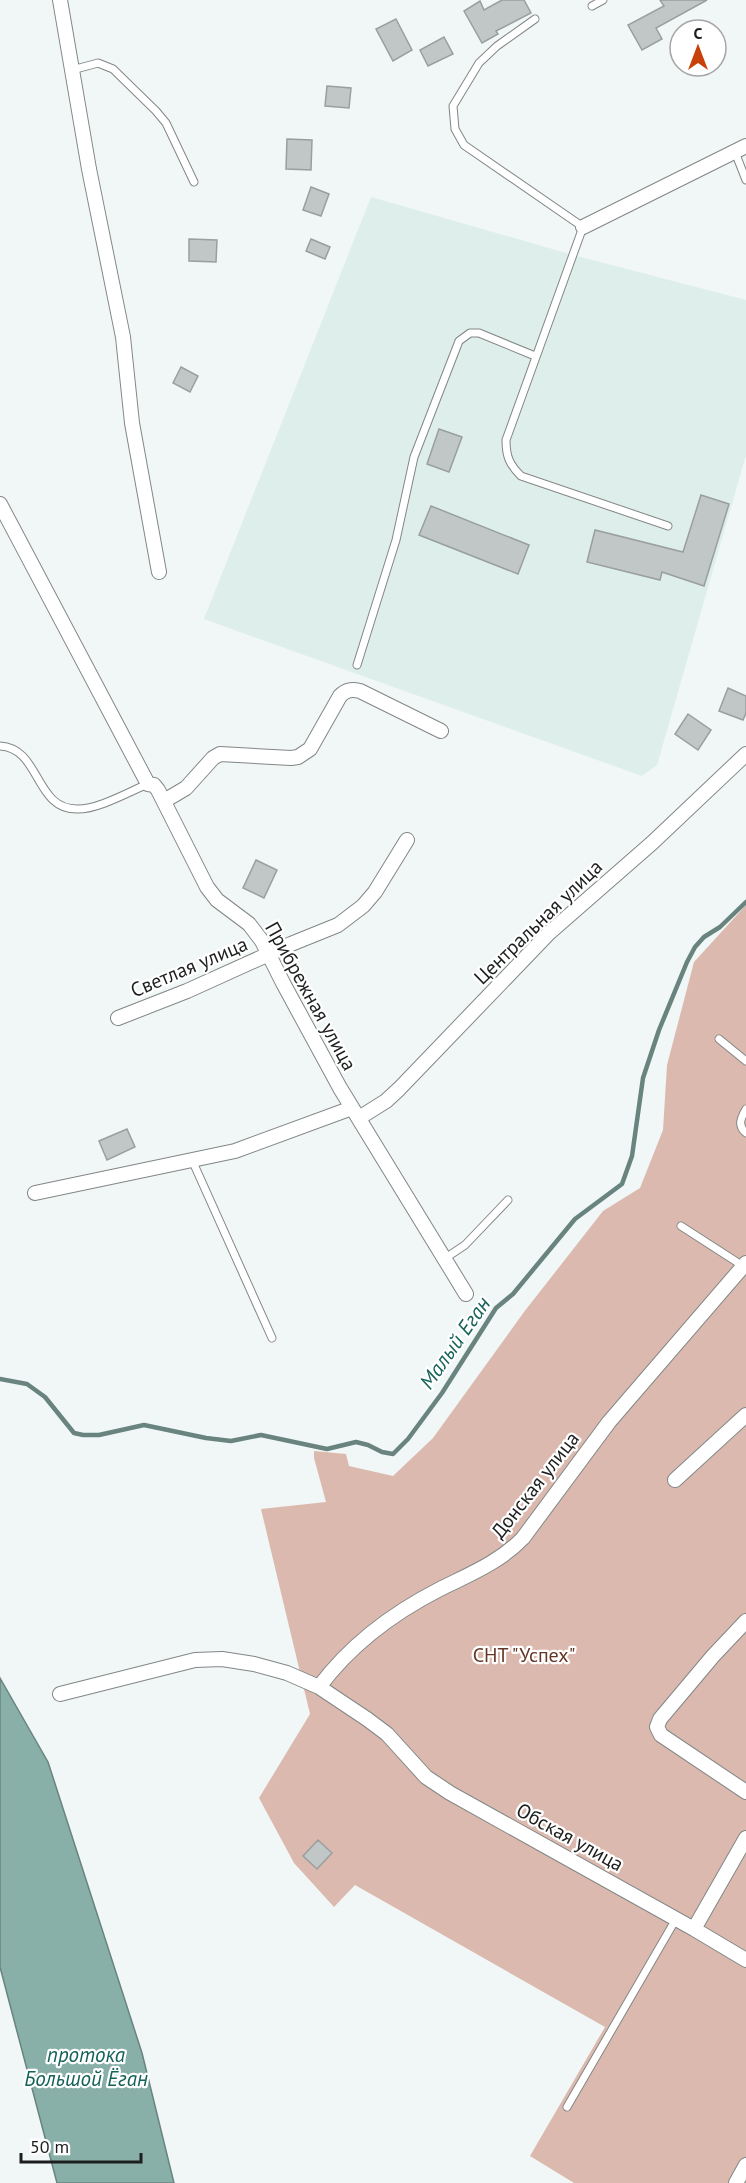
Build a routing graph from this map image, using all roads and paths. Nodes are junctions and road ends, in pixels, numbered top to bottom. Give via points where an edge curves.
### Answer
1 (60, 0) edge
2 (603, 0) edge
3 (592, 6) dead end
4 (535, 19) dead end
5 (72, 70) junction
6 (740, 149) edge
7 (746, 180) edge
8 (194, 182) dead end
9 (583, 227) junction
10 (535, 356) junction
11 (0, 504) edge
12 (668, 526) dead end
13 (159, 572) dead end
14 (357, 665) dead end
15 (441, 731) dead end
16 (0, 746) edge
17 (746, 754) edge
18 (148, 784) junction
19 (164, 801) junction
20 (407, 840) dead end
21 (269, 954) junction
22 (118, 1017) dead end
23 (719, 1039) dead end
24 (746, 1061) edge
25 (746, 1109) edge
26 (355, 1113) junction
27 (746, 1133) edge
28 (192, 1159) junction
29 (35, 1192) dead end
30 (508, 1200) dead end
31 (681, 1226) dead end
32 (444, 1259) junction
33 (745, 1265) edge
34 (466, 1294) dead end
35 (273, 1338) dead end
36 (746, 1415) edge
37 (675, 1480) dead end
38 (746, 1621) edge
39 (319, 1687) junction
40 (60, 1694) dead end
41 (746, 1792) edge
42 (746, 1838) edge
43 (676, 1919) junction
44 (694, 1929) junction
45 (746, 1960) edge
46 (567, 2107) dead end
47 (746, 2165) edge
48 (736, 2183) edge

1 - 5 street
2 - 3 lane
4 - 9 lane via 479,63 453,106 455,129 464,145
5 - 8 lane via 98,63 112,69 166,123
5 - 13 street via 123,337 132,423
6 - 7 lane
6 - 9 street
9 - 10 lane
10 - 12 lane via 506,440 511,466 521,476
10 - 14 lane via 479,333 470,333 459,341 414,456 391,558
11 - 18 street, Прибрежная улица
15 - 19 street via 360,691 345,691 305,754 291,758 220,754 186,788
16 - 18 lane via 20,751 44,790 67,808 91,808
17 - 26 street, Центральная улица via 549,933 386,1101
18 - 19 street, Прибрежная улица via 154,785
19 - 21 street, Прибрежная улица via 207,887 217,900 249,924
20 - 21 street, Светлая улица via 375,892 351,916
21 - 22 street, Светлая улица
21 - 26 street, Прибрежная улица
23 - 24 lane
25 - 27 lane via 740,1124
26 - 28 street, Центральная улица via 235,1151
26 - 32 street, Прибрежная улица
28 - 29 street, Центральная улица
28 - 35 lane
30 - 32 lane via 465,1245
31 - 33 lane
32 - 34 street, Прибрежная улица
33 - 39 street, Донская улица via 609,1422 509,1552 388,1620 353,1646
36 - 37 street
38 - 41 street via 667,1710 657,1727 661,1735
39 - 40 street, Обская улица via 287,1673 222,1659 195,1660
39 - 43 street, Обская улица via 387,1734 426,1777
42 - 44 street
43 - 44 street, Обская улица
43 - 46 lane
44 - 45 street, Обская улица
47 - 48 street

